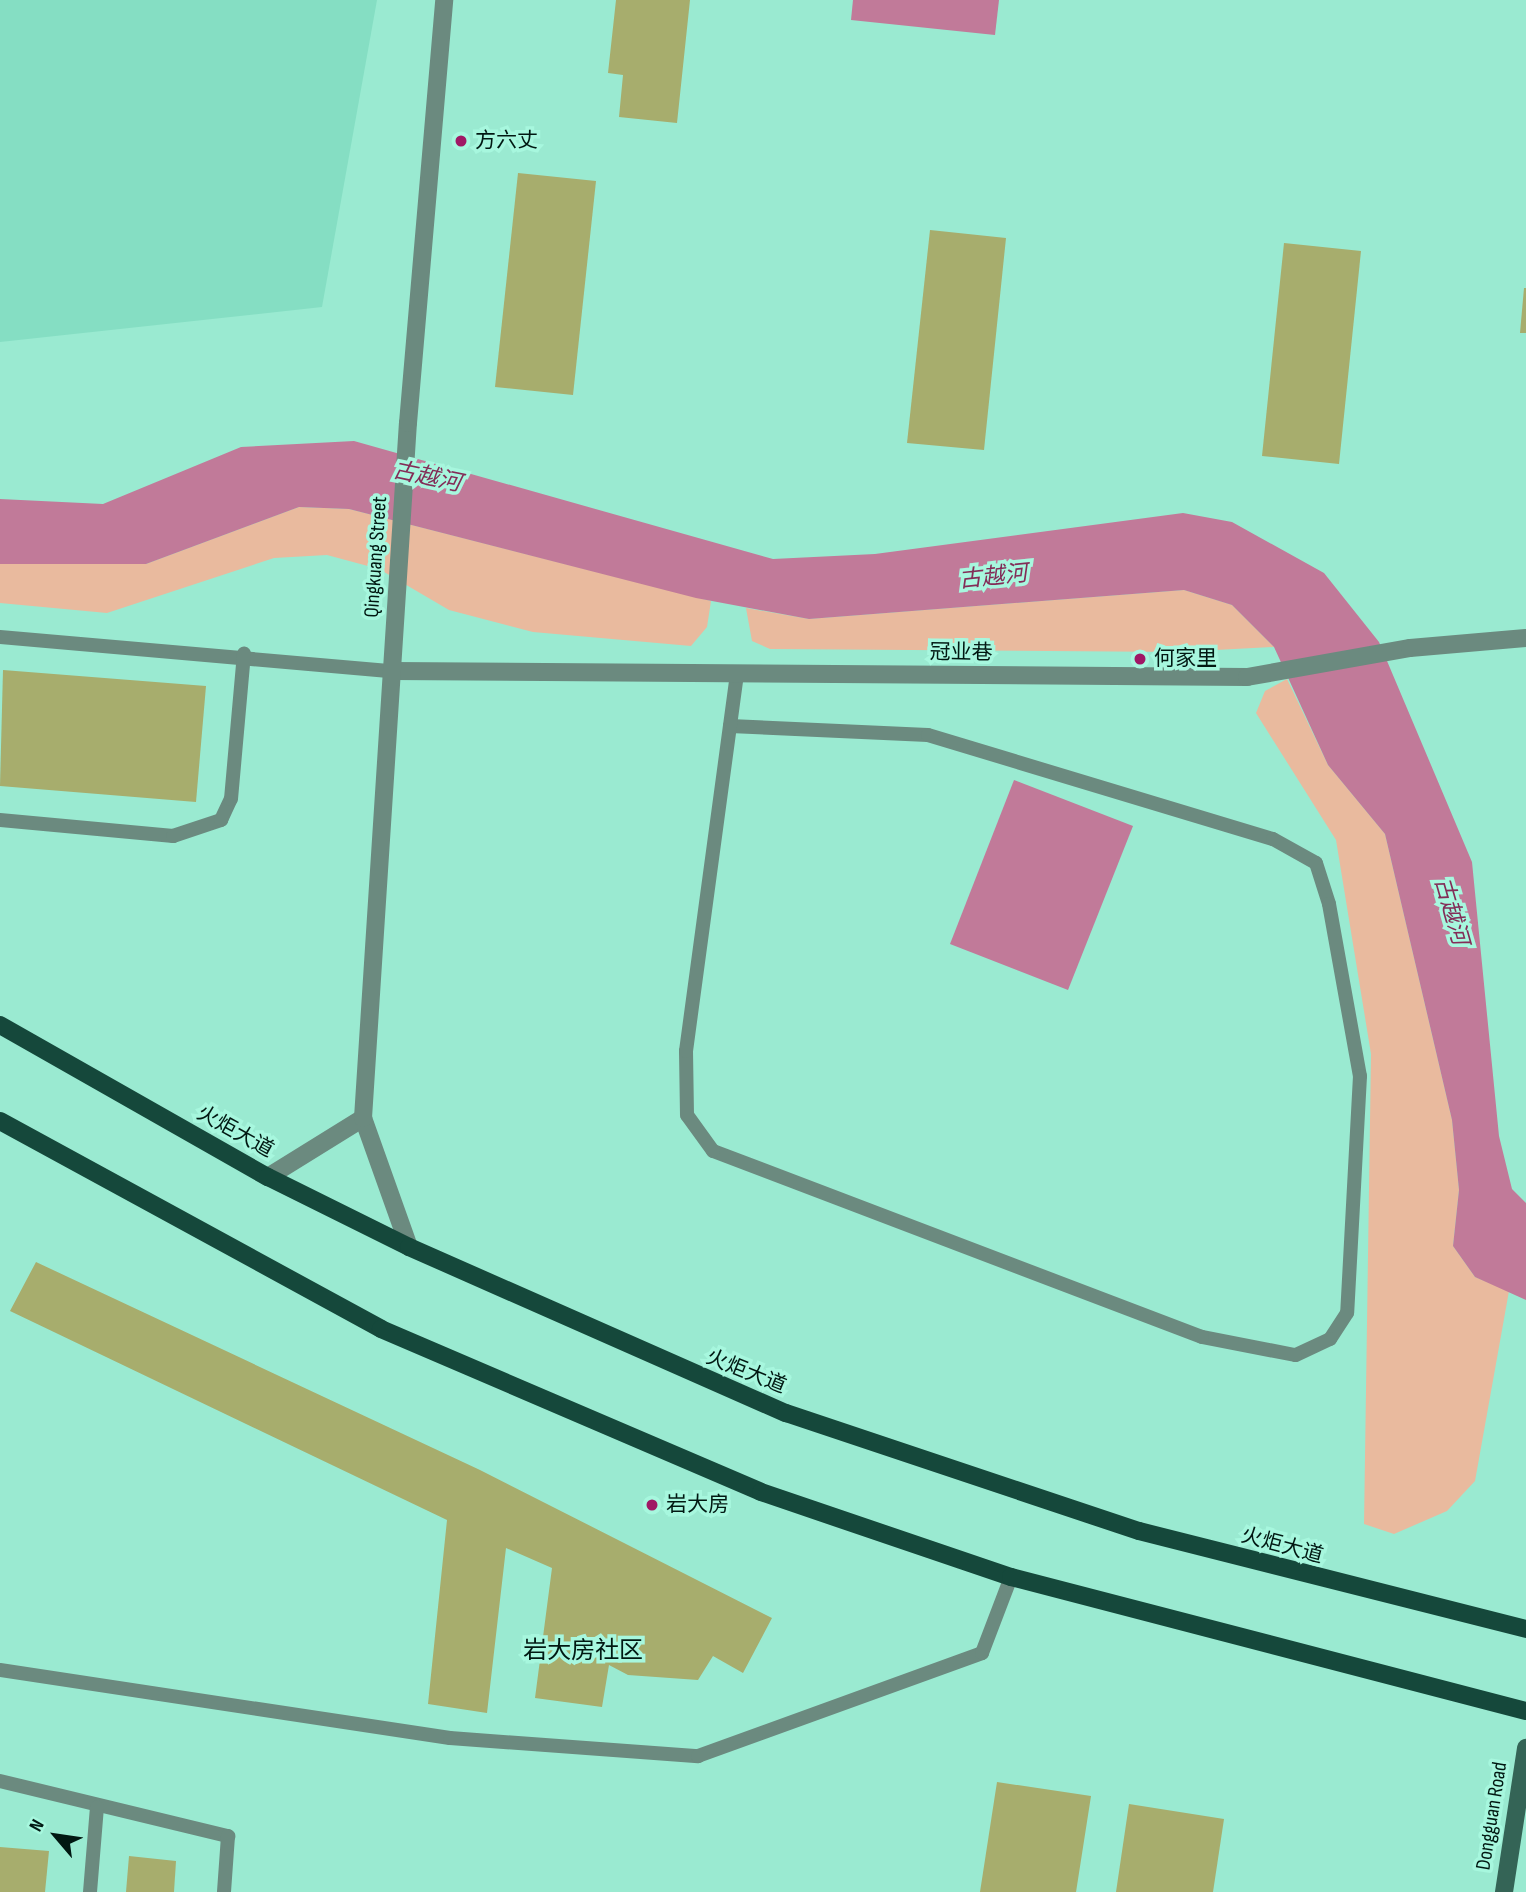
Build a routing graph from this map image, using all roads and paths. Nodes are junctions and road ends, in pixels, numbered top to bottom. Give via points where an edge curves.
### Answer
1 (444, 0) edge
2 (0, 637) edge
3 (1526, 639) edge
4 (244, 654) junction
5 (392, 671) junction
6 (737, 672) junction
7 (730, 726) junction
8 (0, 820) edge
9 (3, 1031) edge
10 (363, 1118) junction
11 (0, 1121) edge
12 (268, 1177) junction
13 (408, 1247) junction
14 (1011, 1577) junction
15 (1526, 1629) edge
16 (0, 1670) edge
17 (1526, 1711) edge
18 (1526, 1748) edge
19 (0, 1781) edge
20 (97, 1807) junction
21 (90, 1892) edge
22 (224, 1892) edge
23 (1504, 1892) edge

1 - 5 street, Qingkuang Street
2 - 4 lane
3 - 6 street, 冠业巷 via 1410,648 1210,678
4 - 5 lane
4 - 8 lane via 231,799 221,820 173,836
5 - 6 street, 冠业巷
5 - 10 street, Qingkuang Street
6 - 7 lane
7 - 7 lane via 928,735 1273,839 1316,863 1329,904 1360,1076 1347,1312 1330,1339 1295,1355 1202,1337 713,1151 687,1115 686,1051
9 - 12 main road, 火炬大道
10 - 12 street
10 - 13 street, Qingkuang Street
11 - 14 main road via 382,1329 524,1394 761,1492
12 - 13 main road, 火炬大道
13 - 15 main road, 火炬大道 via 638,1352 952,1471 1236,1558
14 - 16 lane via 982,1653 698,1756 450,1738
14 - 17 main road
18 - 23 main road, Dongguan Road
19 - 20 lane
20 - 21 lane
20 - 22 lane via 228,1836

